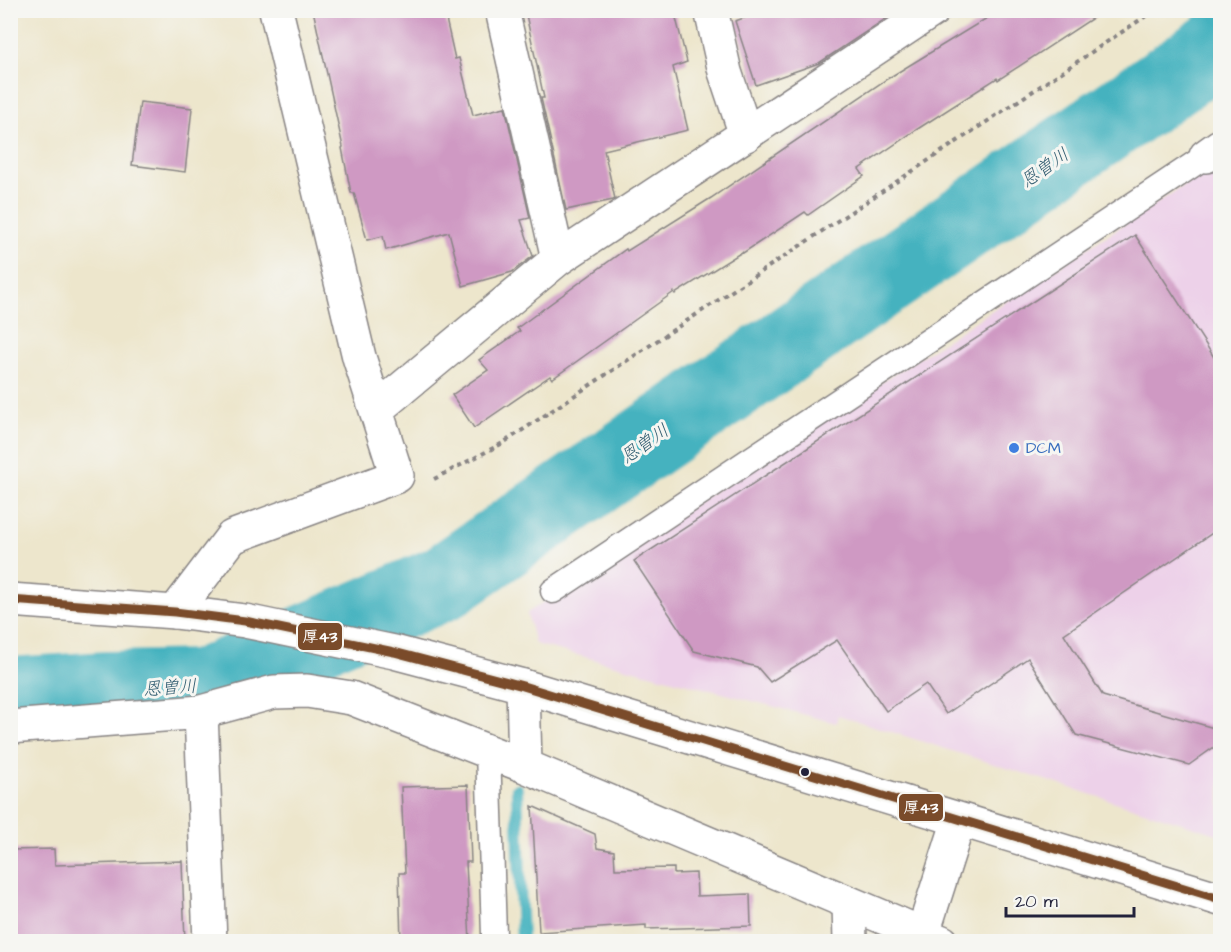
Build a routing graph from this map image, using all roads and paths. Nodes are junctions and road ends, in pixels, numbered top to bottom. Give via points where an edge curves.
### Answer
1 (276, 10) edge
2 (502, 10) edge
3 (711, 10) edge
4 (1155, 10) edge
5 (930, 11) edge
6 (746, 135) junction
7 (1213, 151) edge
8 (558, 260) junction
9 (377, 409) junction
10 (397, 476) junction
11 (553, 591) dead end
12 (10, 600) edge
13 (175, 612) junction
14 (523, 686) junction
15 (201, 712) junction
16 (10, 727) edge
17 (488, 751) junction
18 (525, 766) junction
19 (959, 820) junction
20 (1221, 899) edge
21 (849, 903) junction
22 (494, 934) dead end
23 (933, 937) edge
24 (210, 942) edge
25 (850, 942) edge

1 - 9 street via 359,357
2 - 8 street
3 - 6 street via 725,72
4 - 10 path via 503,443 421,483
5 - 6 street
6 - 8 street
7 - 11 lane
8 - 9 street
9 - 10 street
10 - 13 street via 232,537
12 - 13 street
13 - 14 street via 245,621 394,652
14 - 18 street
14 - 19 street
15 - 16 street
15 - 17 street via 274,692 307,691 351,698
15 - 24 street
17 - 18 street
17 - 22 lane
18 - 21 street
19 - 20 street
19 - 23 street
21 - 23 street
21 - 25 street

